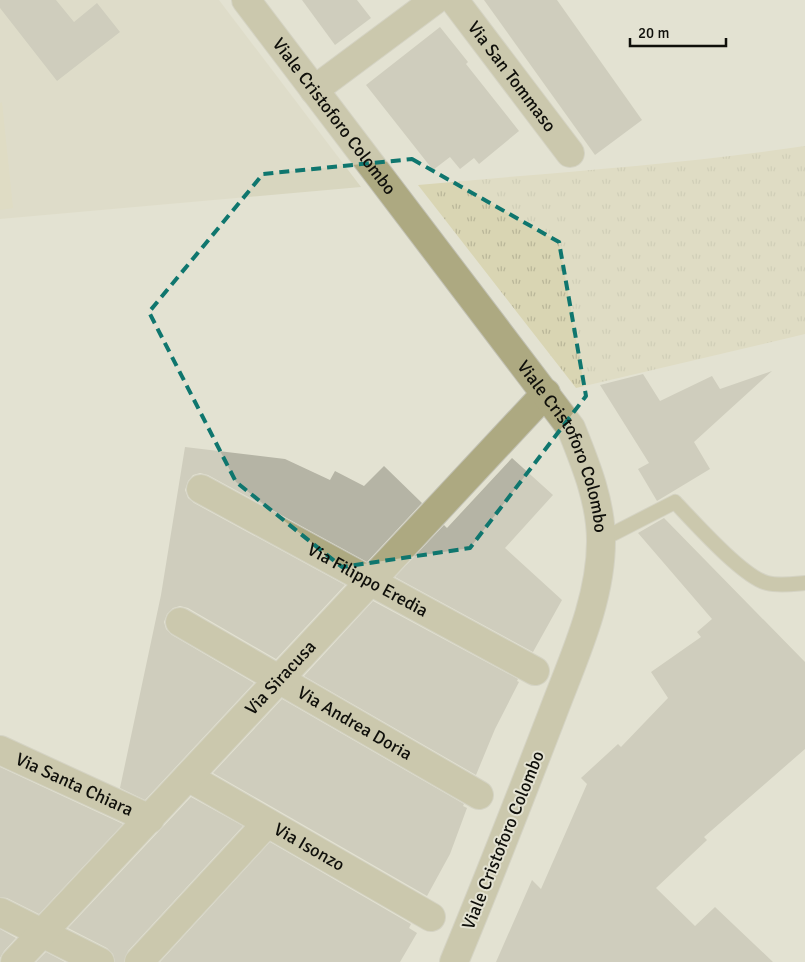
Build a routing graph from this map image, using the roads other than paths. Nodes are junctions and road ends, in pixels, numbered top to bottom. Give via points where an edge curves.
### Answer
1 (246, 0) edge
2 (435, 0) edge
3 (454, 0) edge
4 (314, 90) junction
5 (570, 153) dead end
6 (546, 393) junction
7 (201, 488) dead end
8 (601, 540) junction
9 (372, 582) junction
10 (805, 583) edge
11 (180, 622) dead end
12 (535, 671) dead end
13 (279, 680) junction
14 (0, 750) edge
15 (188, 777) junction
16 (479, 796) dead end
17 (150, 819) junction
18 (267, 823) junction
19 (0, 912) edge
20 (430, 917) dead end
21 (41, 934) junction
22 (15, 962) edge
23 (100, 962) edge
24 (139, 962) edge
25 (454, 962) edge

1 - 4 street, Viale Cristoforo Colombo
2 - 4 street
3 - 5 street, Via San Tommaso
4 - 6 street, Viale Cristoforo Colombo
6 - 8 street, Viale Cristoforo Colombo via 570,428 587,468
6 - 9 street, Via Siracusa
7 - 9 street, Via Filippo Eredia
8 - 10 lane via 675,502 746,573 766,583
8 - 25 street, Viale Cristoforo Colombo via 596,586 586,625
9 - 12 street, Via Filippo Eredia
9 - 13 street, Via Siracusa
11 - 13 street, Via Andrea Doria
13 - 15 street, Via Siracusa
13 - 16 street, Via Andrea Doria
14 - 17 street, Via Santa Chiara
15 - 17 street, Via Siracusa
15 - 18 street, Via Isonzo
17 - 21 street, Via Siracusa
18 - 20 street, Via Isonzo
18 - 24 street
19 - 21 street
21 - 22 street, Via Siracusa
21 - 23 street

